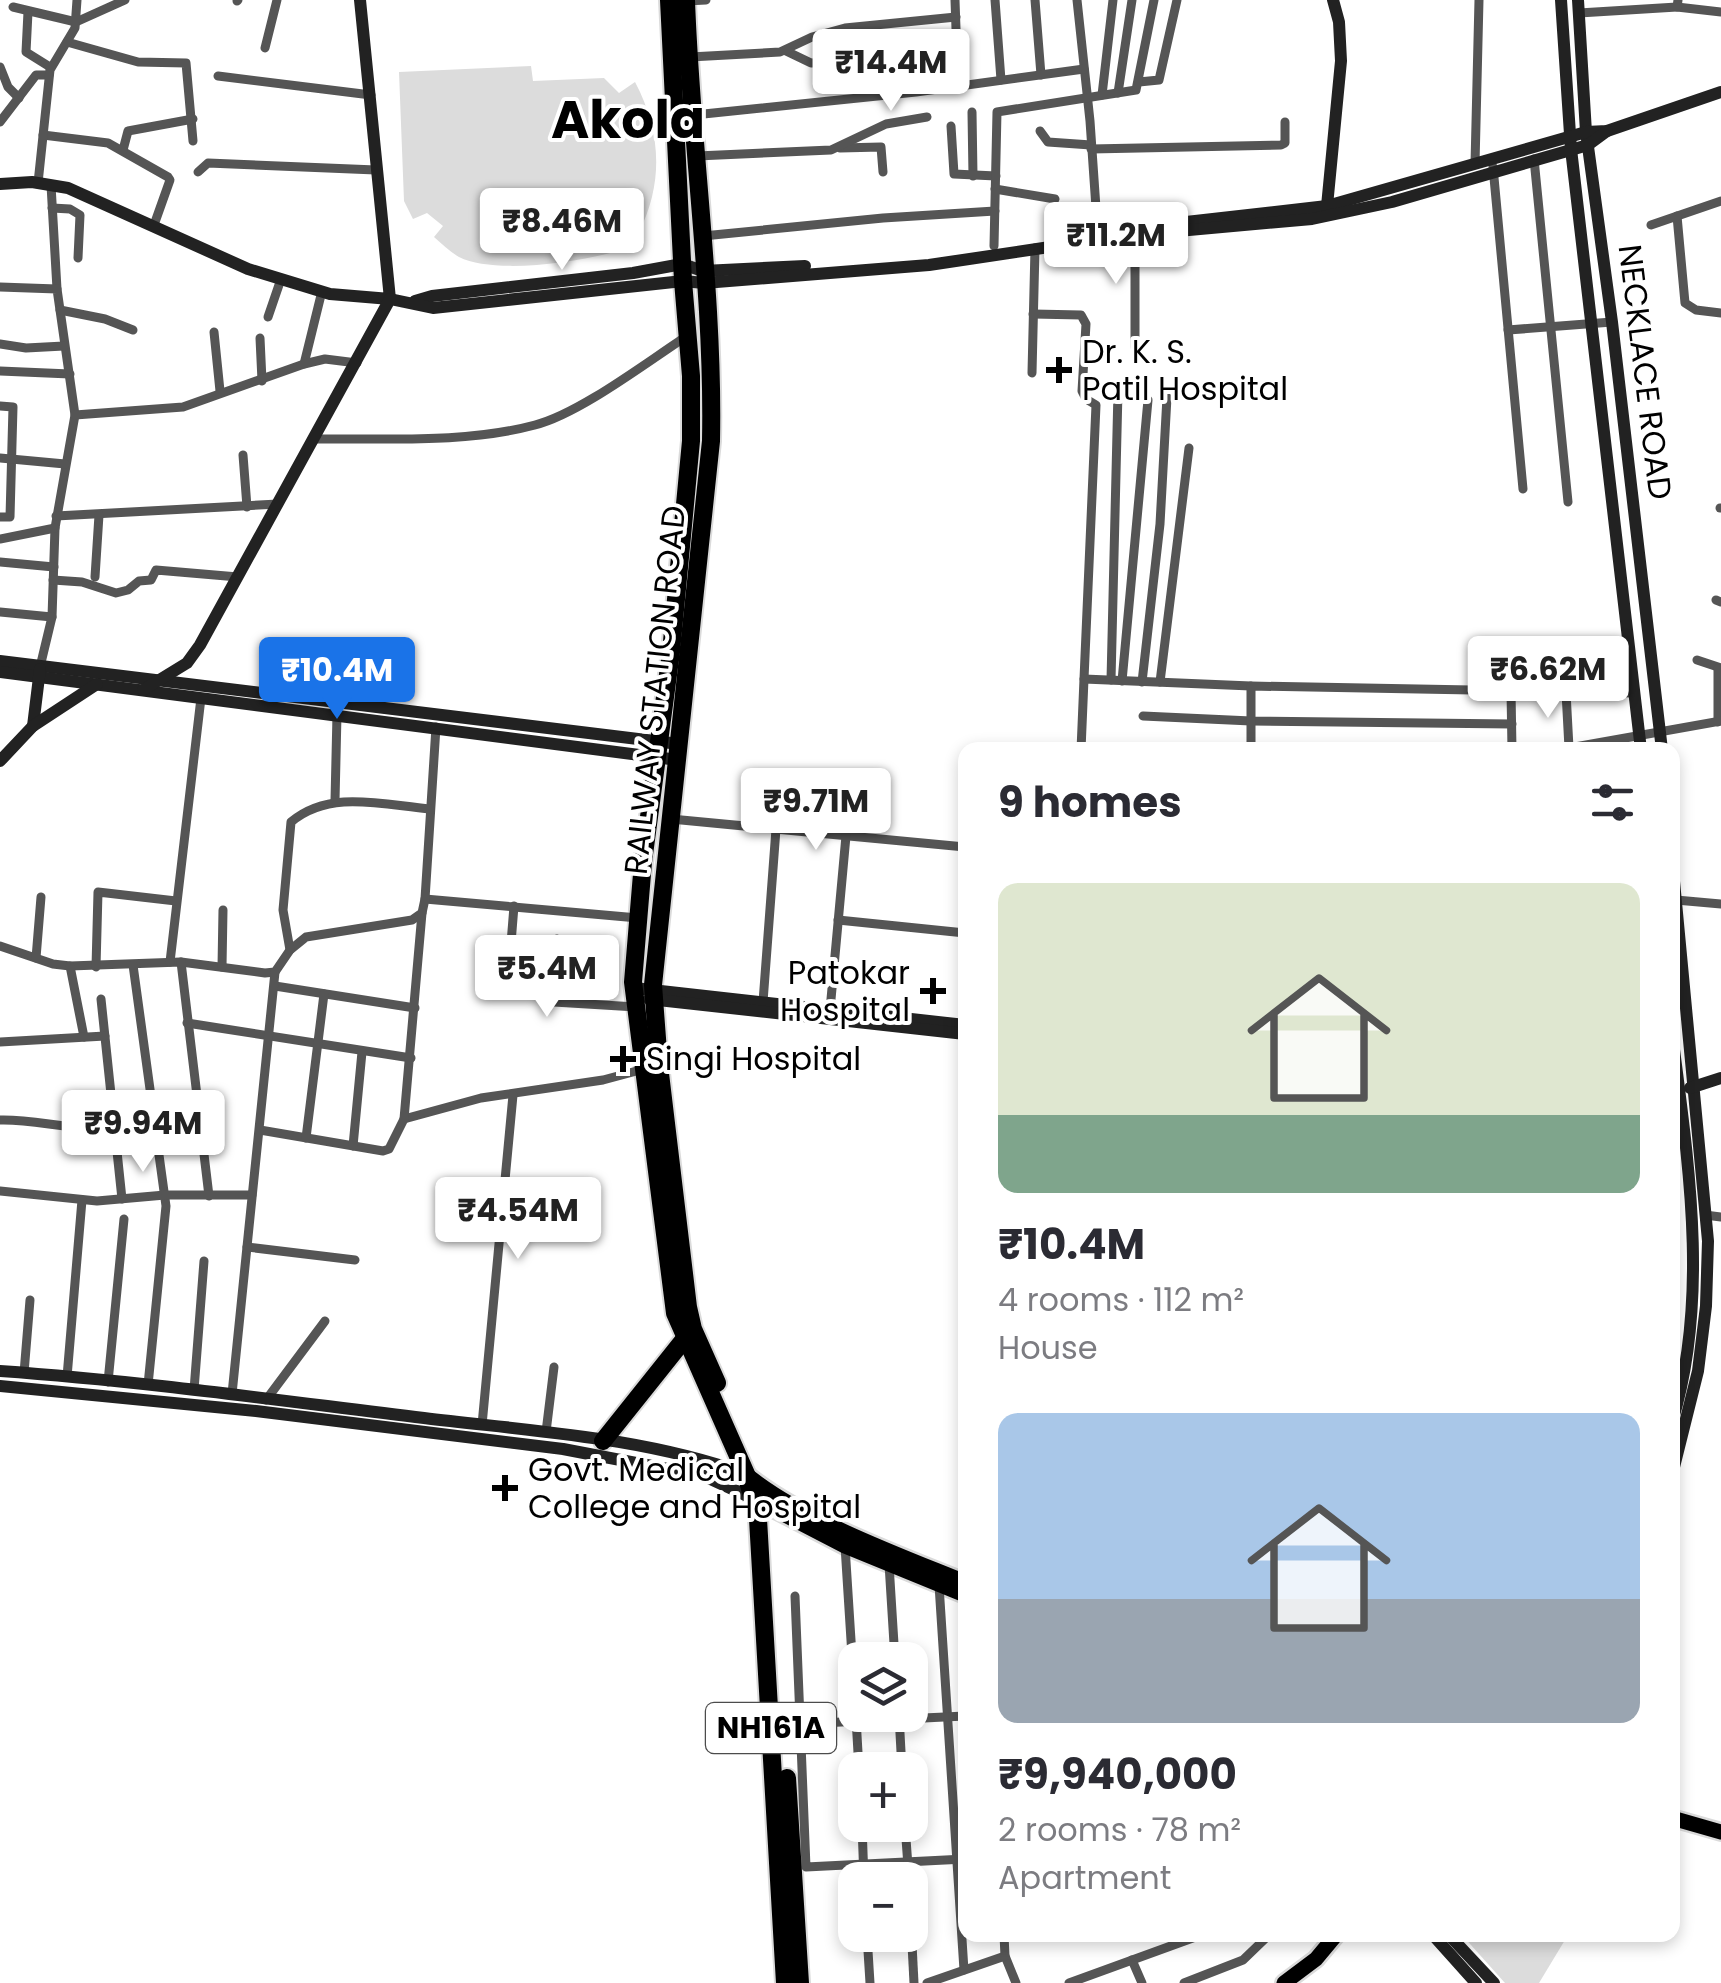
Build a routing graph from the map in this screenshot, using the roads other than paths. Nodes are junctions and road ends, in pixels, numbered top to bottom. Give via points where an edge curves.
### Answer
1 (42, 0) edge
2 (78, 0) edge
3 (125, 0) edge
4 (277, 0) edge
5 (360, 0) edge
6 (669, 0) edge
7 (686, 0) edge
8 (706, 0) edge
9 (955, 0) edge
10 (996, 0) edge
11 (1035, 0) edge
12 (1077, 0) edge
13 (1112, 0) edge
14 (1132, 0) edge
15 (1154, 0) edge
16 (1176, 0) edge
17 (1333, 0) edge
18 (1478, 0) edge
19 (1561, 0) edge
20 (1678, 4) edge
21 (1637, 5) edge
22 (13, 7) dead end
23 (1578, 7) edge
24 (28, 12) junction
25 (1721, 12) edge
26 (41, 16) junction
27 (956, 17) junction
28 (76, 22) junction
29 (67, 42) junction
30 (265, 48) dead end
31 (786, 51) junction
32 (688, 57) junction
33 (851, 62) dead end
34 (0, 67) edge
35 (1084, 68) junction
36 (50, 71) junction
37 (1041, 75) junction
38 (218, 76) dead end
39 (1001, 80) junction
40 (1139, 82) junction
41 (958, 86) junction
42 (1721, 92) edge
43 (1118, 93) junction
44 (370, 95) junction
45 (1102, 95) junction
46 (1088, 97) junction
47 (19, 98) junction
48 (972, 112) dead end
49 (691, 115) junction
50 (927, 117) dead end
51 (193, 119) junction
52 (0, 122) edge
53 (1285, 122) dead end
54 (951, 126) dead end
55 (1040, 131) dead end
56 (43, 135) junction
57 (1587, 138) junction
58 (193, 141) dead end
59 (1571, 143) junction
60 (1091, 147) junction
61 (838, 148) junction
62 (123, 150) junction
63 (694, 156) junction
64 (1534, 159) junction
65 (1475, 164) junction
66 (1493, 165) junction
67 (376, 170) junction
68 (198, 172) dead end
69 (883, 172) dead end
70 (973, 176) junction
71 (996, 176) junction
72 (0, 184) edge
73 (44, 184) junction
74 (996, 189) junction
75 (1056, 199) dead end
76 (1721, 200) edge
77 (1327, 206) junction
78 (52, 208) junction
79 (995, 212) junction
80 (1677, 216) junction
81 (154, 225) junction
82 (1651, 225) dead end
83 (1135, 230) junction
84 (1097, 235) junction
85 (700, 236) junction
86 (994, 246) junction
87 (1035, 248) junction
88 (78, 258) dead end
89 (682, 272) junction
90 (704, 277) junction
91 (281, 279) junction
92 (0, 287) edge
93 (57, 288) junction
94 (322, 291) junction
95 (390, 298) junction
96 (60, 310) junction
97 (1721, 313) edge
98 (1033, 314) junction
99 (268, 317) dead end
100 (1612, 322) junction
101 (1594, 324) junction
102 (1549, 327) junction
103 (133, 330) dead end
104 (1508, 330) junction
105 (214, 332) dead end
106 (688, 336) junction
107 (260, 338) dead end
108 (0, 344) edge
109 (64, 346) junction
110 (1136, 347) dead end
111 (357, 363) junction
112 (304, 364) junction
113 (0, 371) edge
114 (70, 374) junction
115 (1032, 374) dead end
116 (262, 380) junction
117 (220, 391) junction
118 (1118, 391) dead end
119 (1167, 397) dead end
120 (1148, 400) dead end
121 (0, 406) edge
122 (74, 414) junction
123 (312, 439) junction
124 (1189, 448) dead end
125 (243, 455) dead end
126 (5, 459) edge
127 (65, 464) junction
128 (1523, 488) dead end
129 (1568, 502) dead end
130 (279, 504) junction
131 (247, 507) junction
132 (99, 515) junction
133 (56, 516) junction
134 (0, 517) edge
135 (54, 528) junction
136 (0, 539) edge
137 (0, 562) edge
138 (54, 567) junction
139 (95, 577) dead end
140 (238, 577) junction
141 (53, 580) junction
142 (0, 612) edge
143 (52, 616) junction
144 (1697, 660) dead end
145 (0, 661) edge
146 (187, 662) junction
147 (1719, 668) edge
148 (0, 672) edge
149 (39, 672) junction
150 (1084, 679) junction
151 (1116, 680) junction
152 (1142, 682) junction
153 (1160, 682) junction
154 (97, 684) junction
155 (149, 685) junction
156 (1252, 686) junction
157 (1511, 690) junction
158 (198, 692) junction
159 (1566, 692) junction
160 (1634, 692) junction
161 (338, 707) junction
162 (1143, 716) dead end
163 (1251, 721) junction
164 (1719, 721) edge
165 (1512, 724) junction
166 (32, 726) junction
167 (436, 727) junction
168 (1660, 730) junction
169 (1640, 734) junction
170 (1082, 742) edge
171 (1251, 742) edge
172 (1512, 742) edge
173 (1564, 742) edge
174 (1614, 742) edge
175 (1640, 742) edge
176 (1661, 742) edge
177 (657, 750) junction
178 (678, 752) junction
179 (0, 761) edge
180 (335, 801) junction
181 (430, 809) junction
182 (671, 819) junction
183 (776, 829) junction
184 (846, 836) junction
185 (958, 846) edge
186 (40, 897) dead end
187 (425, 899) junction
188 (1680, 900) edge
189 (176, 902) junction
190 (1721, 904) edge
191 (514, 906) junction
192 (223, 910) dead end
193 (422, 913) junction
194 (638, 918) junction
195 (838, 920) junction
196 (958, 932) edge
197 (556, 939) dead end
198 (1680, 939) edge
199 (0, 946) edge
200 (290, 950) junction
201 (36, 958) junction
202 (170, 962) junction
203 (182, 962) junction
204 (132, 965) junction
205 (70, 966) junction
206 (96, 967) junction
207 (222, 968) junction
208 (276, 972) junction
209 (275, 986) junction
210 (508, 993) dead end
211 (324, 994) junction
212 (643, 997) junction
213 (101, 999) dead end
214 (763, 1002) junction
215 (415, 1008) junction
216 (830, 1010) junction
217 (188, 1023) junction
218 (958, 1024) edge
219 (958, 1033) edge
220 (105, 1036) junction
221 (269, 1036) junction
222 (84, 1037) junction
223 (0, 1042) edge
224 (318, 1046) junction
225 (362, 1052) junction
226 (411, 1058) junction
227 (644, 1068) junction
228 (1721, 1078) edge
229 (1695, 1086) junction
230 (1680, 1091) edge
231 (513, 1095) junction
232 (404, 1119) junction
233 (0, 1120) edge
234 (98, 1128) dead end
235 (260, 1130) junction
236 (1680, 1134) edge
237 (306, 1138) junction
238 (353, 1146) junction
239 (0, 1191) edge
240 (252, 1195) junction
241 (166, 1196) junction
242 (209, 1196) junction
243 (122, 1199) junction
244 (82, 1200) junction
245 (1706, 1215) junction
246 (1721, 1216) edge
247 (124, 1219) dead end
248 (1690, 1233) junction
249 (1707, 1233) junction
250 (247, 1248) junction
251 (355, 1260) dead end
252 (204, 1261) dead end
253 (30, 1300) dead end
254 (326, 1321) dead end
255 (688, 1334) junction
256 (554, 1367) dead end
257 (1692, 1370) junction
258 (0, 1372) edge
259 (24, 1373) junction
260 (67, 1377) junction
261 (108, 1382) junction
262 (148, 1385) junction
263 (0, 1386) edge
264 (194, 1390) junction
265 (232, 1394) junction
266 (1680, 1401) edge
267 (264, 1405) junction
268 (482, 1425) junction
269 (546, 1432) junction
270 (1680, 1433) edge
271 (603, 1440) junction
272 (746, 1474) junction
273 (762, 1497) junction
274 (845, 1546) junction
275 (889, 1564) junction
276 (958, 1579) edge
277 (939, 1585) junction
278 (958, 1593) edge
279 (795, 1596) dead end
280 (851, 1642) edge
281 (895, 1642) edge
282 (958, 1716) edge
283 (928, 1717) edge
284 (946, 1717) junction
285 (838, 1720) edge
286 (800, 1724) junction
287 (1680, 1820) edge
288 (958, 1831) edge
289 (1721, 1832) edge
290 (907, 1842) edge
291 (958, 1860) edge
292 (908, 1861) junction
293 (893, 1862) edge
294 (838, 1866) edge
295 (963, 1942) edge
296 (1005, 1942) edge
297 (1181, 1942) edge
298 (1262, 1942) edge
299 (1330, 1942) edge
300 (1439, 1942) edge
301 (1456, 1942) edge
302 (868, 1952) edge
303 (912, 1952) edge
304 (1006, 1956) junction
305 (1132, 1960) junction
306 (964, 1970) junction
307 (786, 1983) edge
308 (800, 1983) edge
309 (870, 1983) edge
310 (914, 1983) edge
311 (927, 1983) edge
312 (1016, 1983) edge
313 (1069, 1983) edge
314 (1142, 1983) edge
315 (1184, 1983) edge
316 (1284, 1983) edge
317 (1476, 1983) edge
318 (1494, 1983) edge

1 - 26 street
2 - 28 street
3 - 28 street
4 - 30 street
5 - 44 main road
6 - 89 highway, RAILWAY STATION ROAD / NH161A
7 - 8 street
7 - 32 highway, RAILWAY STATION ROAD / NH161A
9 - 27 street
10 - 39 street
11 - 37 street
12 - 35 street
13 - 45 street
14 - 43 street
15 - 40 street
16 - 40 street via 1159,80
17 - 77 main road via 1341,62
18 - 65 street
19 - 59 main road, NECKLACE ROAD
20 - 21 street
20 - 25 street
21 - 23 street
22 - 24 street
23 - 57 main road, NECKLACE ROAD
24 - 26 street
24 - 36 street via 26,52
26 - 28 street
27 - 31 street via 846,28
27 - 41 street
28 - 29 street
29 - 36 street
29 - 51 street via 138,62 186,63
31 - 32 street
31 - 33 street via 811,63
32 - 49 highway, RAILWAY STATION ROAD / NH161A
34 - 47 street
35 - 37 street
35 - 46 street
36 - 47 street via 36,75
36 - 56 street
37 - 39 street
38 - 44 street
39 - 41 street
40 - 43 street via 1136,90
41 - 49 street
42 - 57 main road
43 - 45 street
44 - 67 main road
45 - 46 street
46 - 60 street
46 - 71 street via 998,110
47 - 52 street
48 - 70 street
49 - 63 highway, RAILWAY STATION ROAD / NH161A
50 - 61 street via 886,124
51 - 58 street
51 - 62 street via 128,131
53 - 60 street via 1281,144
54 - 70 street via 954,174
55 - 60 street via 1048,142
56 - 62 street
56 - 73 street
57 - 59 main road
57 - 100 main road, NECKLACE ROAD
59 - 64 main road
59 - 66 main road
59 - 101 main road, NECKLACE ROAD
60 - 84 street
61 - 63 street
61 - 69 street via 881,147
62 - 81 street via 170,178
63 - 85 highway, RAILWAY STATION ROAD / NH161A
64 - 66 main road
64 - 102 street
65 - 66 main road
65 - 77 main road
66 - 83 main road via 1392,202 1326,217
66 - 104 street
67 - 68 street via 208,162
67 - 95 main road
70 - 71 street
71 - 74 street
72 - 73 main road
73 - 78 street
73 - 81 main road
74 - 75 street
74 - 79 street
76 - 80 street
77 - 83 main road
78 - 88 street via 80,215
78 - 93 street
79 - 85 street
79 - 86 street
80 - 82 street
80 - 97 street via 1685,303
81 - 91 main road
83 - 84 main road
83 - 110 street
84 - 86 main road
84 - 87 main road
85 - 90 highway, RAILWAY STATION ROAD / NH161A
86 - 90 main road
87 - 90 main road via 929,265
87 - 98 street
89 - 90 main road
89 - 95 main road via 433,308
89 - 106 highway, RAILWAY STATION ROAD / NH161A
90 - 178 highway, RAILWAY STATION ROAD / NH161A via 711,441
91 - 94 main road
91 - 99 street
92 - 93 street
93 - 96 street
94 - 95 main road
94 - 112 street
95 - 111 main road
96 - 103 street
96 - 109 street
98 - 115 street
98 - 150 street via 1081,315 1086,324 1082,391 1096,404
100 - 101 street
100 - 168 main road, NECKLACE ROAD
101 - 102 street
101 - 160 main road, NECKLACE ROAD
102 - 104 street
102 - 129 street
104 - 128 street
105 - 117 street
106 - 123 street via 535,425 465,436
106 - 177 highway, RAILWAY STATION ROAD / NH161A via 691,441
107 - 116 street
108 - 109 street
109 - 114 street
111 - 112 street
111 - 123 main road
112 - 116 street
113 - 114 street
114 - 122 street
116 - 117 street
117 - 122 street via 183,407
118 - 151 street
119 - 152 street
120 - 151 street
121 - 126 street via 13,406
122 - 127 street
123 - 130 main road
124 - 153 street
125 - 131 street
126 - 127 street
126 - 134 street via 10,517
127 - 133 street
130 - 131 street
130 - 140 main road
131 - 132 street
132 - 133 street
132 - 139 street
133 - 135 street
135 - 136 street
135 - 138 street
137 - 138 street
138 - 141 street
140 - 141 street via 156,570 151,580 116,593
140 - 146 main road
141 - 143 street
142 - 143 street
143 - 149 street
144 - 147 street
145 - 149 main road
146 - 155 main road
146 - 158 main road
147 - 164 street
148 - 149 main road
149 - 154 main road
149 - 155 main road
149 - 166 main road
150 - 151 street
150 - 170 street
151 - 152 street
152 - 153 street
153 - 156 street
154 - 155 main road
154 - 166 main road
155 - 158 main road
156 - 157 street
156 - 163 street
157 - 159 street
157 - 165 street
158 - 161 main road
158 - 189 street
159 - 160 street
159 - 173 street
160 - 169 main road, NECKLACE ROAD
161 - 167 main road
161 - 177 main road
161 - 180 street
162 - 163 street
163 - 165 street
163 - 171 street
164 - 168 street
165 - 172 street
166 - 179 main road
167 - 177 main road
167 - 181 street
168 - 169 street
168 - 176 main road, NECKLACE ROAD
169 - 174 street
169 - 175 main road, NECKLACE ROAD
177 - 178 main road
177 - 194 highway, RAILWAY STATION ROAD / NH161A
178 - 182 highway, RAILWAY STATION ROAD / NH161A
180 - 181 street
180 - 200 street via 288,826 284,910
181 - 187 street
182 - 183 street
182 - 212 highway, RAILWAY STATION ROAD / NH161A
183 - 184 street
183 - 214 street
184 - 185 street
184 - 195 street
186 - 201 street
187 - 191 street
187 - 193 street
188 - 190 street
189 - 202 street
189 - 206 street via 98,892
191 - 194 street
191 - 210 street
192 - 207 street
193 - 200 street via 306,937
193 - 215 street
194 - 212 highway, RAILWAY STATION ROAD / NH161A
195 - 196 street
195 - 216 street
197 - 212 street via 554,1002
198 - 229 main road
199 - 201 street
200 - 208 street
201 - 205 street
202 - 203 street
202 - 204 street
203 - 207 street
203 - 217 street
204 - 206 street
204 - 241 street
205 - 206 street
205 - 222 street
207 - 208 street
208 - 209 street
209 - 211 street
209 - 221 street
211 - 215 street
211 - 224 street
212 - 214 main road
212 - 219 main road
212 - 227 highway, RAILWAY STATION ROAD / NH161A
212 - 255 highway, RAILWAY STATION ROAD / NH161A via 659,1065
213 - 220 street
214 - 216 main road
215 - 226 street
216 - 218 main road
217 - 221 street
217 - 242 street
220 - 222 street
220 - 243 street
221 - 224 street
221 - 235 street
222 - 223 street
224 - 225 street
224 - 237 street
225 - 226 street
225 - 238 street
226 - 232 street
227 - 231 street
227 - 255 highway, RAILWAY STATION ROAD / NH161A via 675,1312
228 - 229 main road
229 - 230 main road
229 - 245 main road
231 - 232 street
231 - 268 street
232 - 238 street via 386,1150
233 - 234 street
235 - 237 street
235 - 240 street
236 - 248 main road
237 - 238 street
239 - 244 street
240 - 242 street
240 - 250 street
241 - 242 street
241 - 243 street
241 - 262 street
243 - 244 street
244 - 260 street
245 - 246 street
245 - 249 main road
247 - 261 street
248 - 249 main road
248 - 257 main road
249 - 257 main road via 1706,1306
250 - 251 street
250 - 265 street
252 - 264 street
253 - 259 street
254 - 267 street
255 - 271 highway
255 - 272 highway, RAILWAY STATION ROAD / NH161A
255 - 273 highway, RAILWAY STATION ROAD / NH161A
256 - 269 street
257 - 266 main road
257 - 270 main road
258 - 259 main road
259 - 260 main road
260 - 261 main road
261 - 262 main road
262 - 264 main road
263 - 267 main road
264 - 265 main road
265 - 267 main road
267 - 268 main road
267 - 273 main road via 616,1458 704,1476
268 - 269 main road
269 - 271 main road
271 - 272 main road
272 - 273 highway, NH161A
273 - 274 main road
273 - 276 main road
273 - 307 highway, NH161A
273 - 308 highway, NH161A
274 - 275 main road
274 - 280 street
275 - 277 main road
275 - 281 street
277 - 278 main road
277 - 284 street
279 - 286 street
282 - 284 street
283 - 284 street
284 - 288 street
285 - 286 street
286 - 294 street via 805,1865
287 - 289 main road
290 - 292 street
291 - 292 street
292 - 293 street
295 - 306 street
296 - 304 street
297 - 305 street
298 - 315 street via 1243,1960
299 - 316 main road
300 - 317 main road
301 - 318 main road
302 - 309 street
303 - 310 street
304 - 306 street
304 - 312 street
305 - 313 street
305 - 314 street
306 - 311 street

